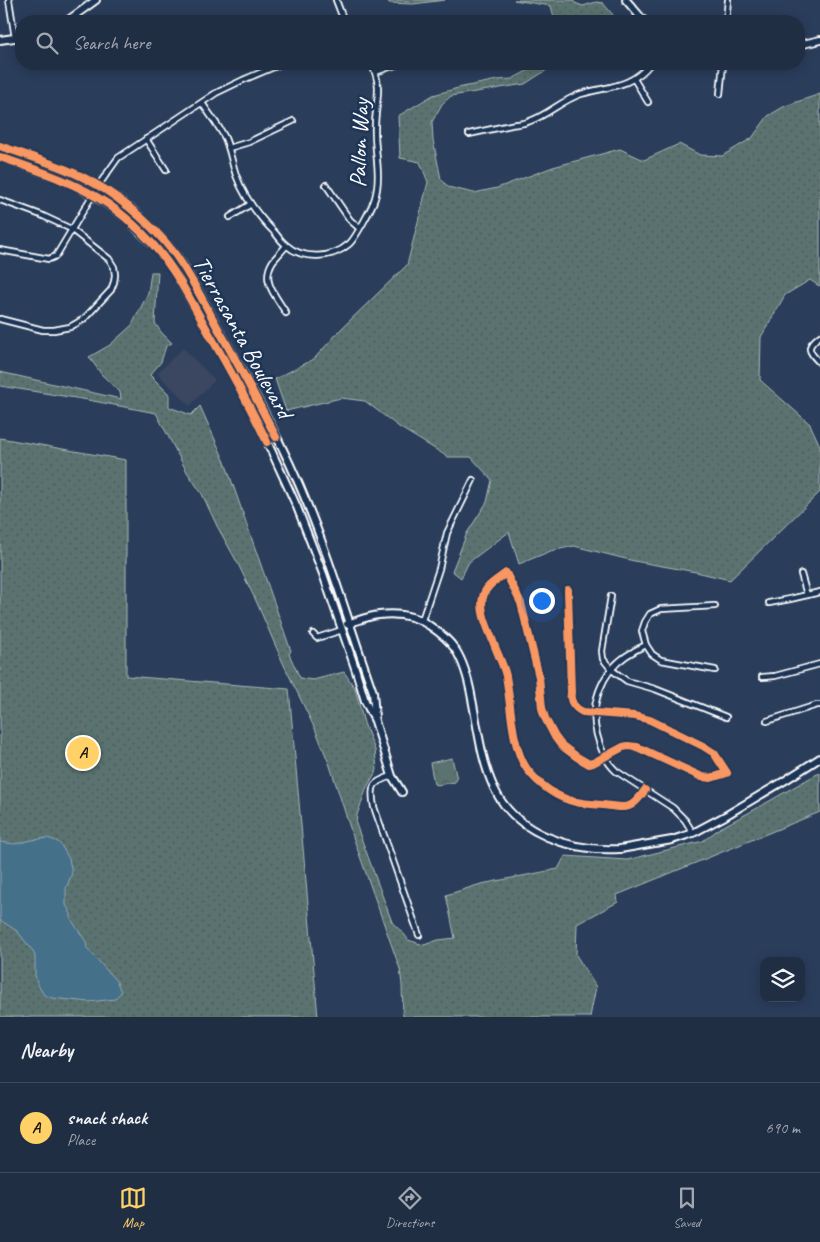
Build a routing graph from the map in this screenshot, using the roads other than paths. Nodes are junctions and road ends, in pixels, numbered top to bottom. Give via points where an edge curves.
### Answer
1 (9, 0) edge
2 (95, 0) edge
3 (336, 0) edge
4 (626, 0) edge
5 (728, 0) edge
6 (75, 15) edge
7 (342, 15) edge
8 (639, 15) edge
9 (727, 15) edge
10 (15, 25) edge
11 (15, 38) edge
12 (0, 40) edge
13 (820, 40) edge
14 (805, 44) edge
15 (267, 70) edge
16 (382, 70) edge
17 (645, 70) edge
18 (722, 70) edge
19 (376, 72) joint
20 (634, 79) junction
21 (720, 94) dead end
22 (648, 102) dead end
23 (202, 103) junction
24 (294, 121) dead end
25 (469, 134) dead end
26 (146, 139) junction
27 (0, 146) edge
28 (229, 148) junction
29 (0, 158) edge
30 (166, 170) dead end
31 (326, 185) dead end
32 (98, 186) junction
33 (93, 195) junction
34 (0, 200) edge
35 (251, 204) junction
36 (230, 217) dead end
37 (359, 228) junction
38 (71, 229) junction
39 (286, 246) junction
40 (0, 250) edge
41 (286, 313) dead end
42 (0, 319) edge
43 (820, 336) edge
44 (820, 363) edge
45 (251, 410) junction
46 (277, 438) junction
47 (473, 480) dead end
48 (801, 574) dead end
49 (568, 590) dead end
50 (820, 592) edge
51 (807, 595) junction
52 (611, 596) dead end
53 (769, 603) dead end
54 (715, 606) dead end
55 (422, 620) junction
56 (350, 623) junction
57 (341, 628) junction
58 (313, 634) dead end
59 (646, 644) junction
60 (820, 664) edge
61 (612, 670) junction
62 (715, 670) dead end
63 (762, 676) dead end
64 (820, 705) edge
65 (594, 714) junction
66 (726, 717) dead end
67 (375, 721) junction
68 (767, 721) dead end
69 (605, 758) junction
70 (820, 758) edge
71 (392, 776) junction
72 (645, 790) junction
73 (402, 792) dead end
74 (692, 833) junction
75 (419, 935) dead end

1 - 10 street
2 - 6 main road
3 - 7 street
4 - 8 main road
5 - 9 street
11 - 12 main road
13 - 14 main road
15 - 23 street via 216,93
16 - 19 street
17 - 20 street
18 - 21 street
19 - 37 street, Pallon Way via 379,86 375,144 379,174 375,198
20 - 22 street
20 - 25 street via 620,86 580,94 529,122
23 - 26 street
23 - 28 street, Pallon Way
24 - 28 street
26 - 30 street
26 - 32 street via 118,158
27 - 32 main road, Tierrasanta Boulevard via 70,171
28 - 35 street, Pallon Way via 236,176
29 - 33 main road, Tierrasanta Boulevard via 68,182
31 - 37 street
32 - 33 street
32 - 46 main road, Tierrasanta Boulevard via 133,210 167,244 183,266
33 - 38 street
33 - 45 main road, Tierrasanta Boulevard via 127,219 160,252 175,273
34 - 38 street
35 - 36 street
35 - 39 street, Pallon Way
37 - 39 street, Pallon Way via 350,244 328,255 307,255
38 - 40 street via 56,256 49,259
38 - 42 street via 110,259 115,275 111,290 84,319 65,329 43,330
39 - 41 street via 273,262 267,277
43 - 44 street via 811,342 809,348
45 - 46 main road via 259,417 267,433
45 - 57 main road, Tierrasanta Boulevard via 297,507
46 - 56 main road, Tierrasanta Boulevard via 308,504
47 - 55 street via 447,533
48 - 51 street
49 - 65 street via 570,696 579,711
50 - 51 street
51 - 53 street
52 - 61 street via 602,651 603,659
54 - 59 street via 661,609 650,614 642,631
55 - 56 main road via 382,614
55 - 74 main road via 455,649 465,669 485,765 494,789 516,818 543,835 586,849 620,849
56 - 57 main road
56 - 67 main road, Tierrasanta Boulevard via 373,692
57 - 58 street via 317,638
57 - 67 main road, Tierrasanta Boulevard via 365,701
59 - 61 street
59 - 62 street via 661,660
60 - 63 street via 775,676
61 - 65 street via 597,696
61 - 66 street via 636,685 655,689
64 - 68 street
65 - 69 street via 600,749
65 - 69 street via 650,720 704,746 714,753 727,773 712,778 702,777 637,747 628,746
67 - 71 main road, Tierrasanta Boulevard
69 - 72 street via 616,772
69 - 72 street via 589,764 561,745 555,737 542,708 539,677 521,603 506,573 484,592 483,613 506,675 519,753 526,768 549,790 576,802 623,807 632,805
70 - 74 main road
71 - 73 main road, Tierrasanta Boulevard
71 - 75 street via 374,785 374,807
72 - 74 street via 673,808

